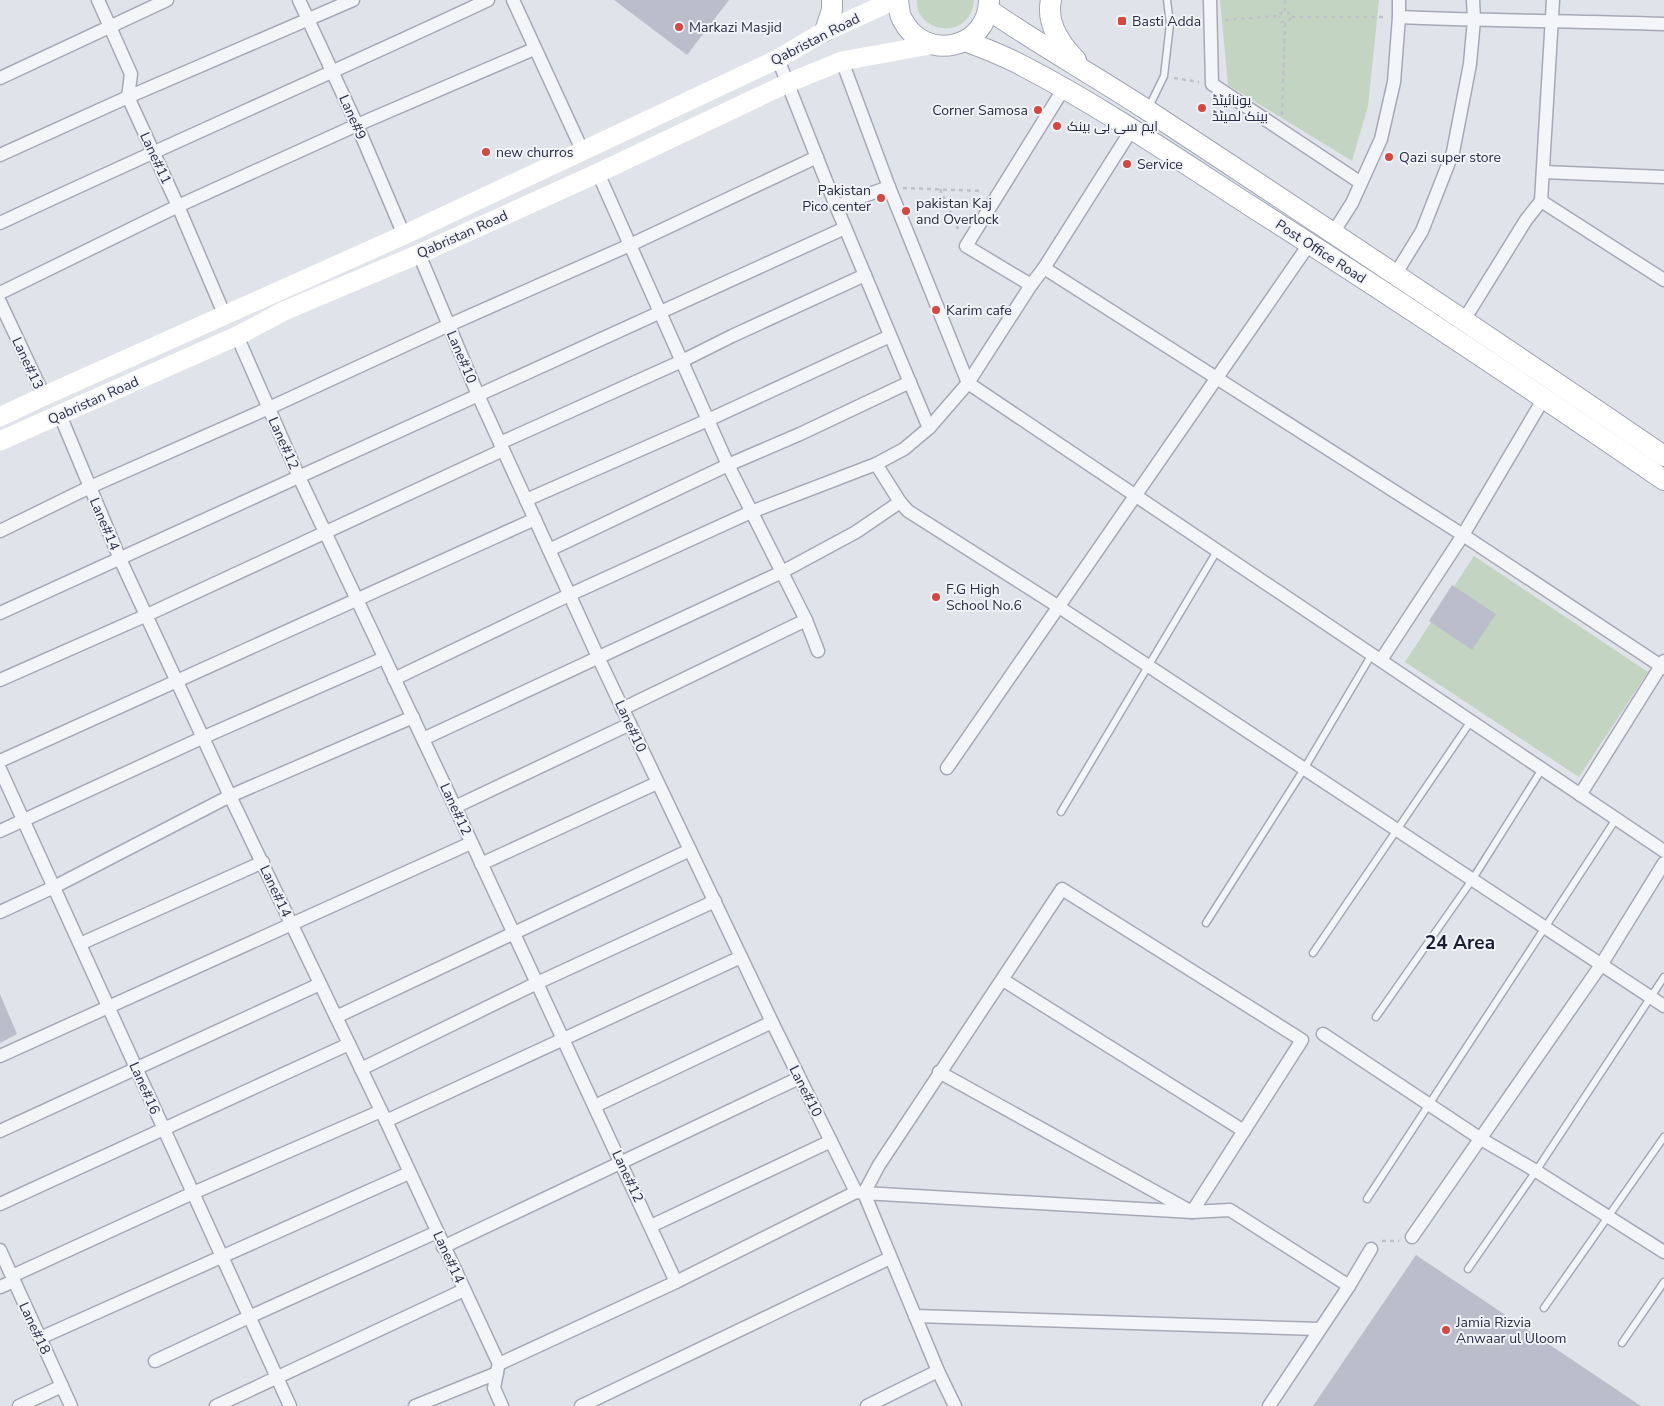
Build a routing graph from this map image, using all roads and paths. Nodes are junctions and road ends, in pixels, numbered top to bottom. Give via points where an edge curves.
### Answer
1 (98, 0) edge
2 (167, 0) edge
3 (300, 0) edge
4 (353, 0) edge
5 (488, 0) edge
6 (513, 0) edge
7 (832, 0) edge
8 (896, 0) edge
9 (1051, 0) edge
10 (1167, 0) edge
11 (1210, 0) edge
12 (1285, 0) edge
13 (1399, 0) edge
14 (1473, 0) edge
15 (1553, 0) edge
16 (993, 4) edge
17 (1285, 11) junction
18 (1279, 16) junction
19 (1291, 17) junction
20 (1400, 17) junction
21 (309, 20) junction
22 (1474, 20) junction
23 (1553, 20) junction
24 (1210, 21) junction
25 (1285, 23) junction
26 (1664, 24) edge
27 (110, 26) junction
28 (825, 32) junction
29 (966, 41) junction
30 (930, 45) junction
31 (534, 49) junction
32 (778, 59) junction
33 (842, 62) junction
34 (333, 73) junction
35 (1090, 74) junction
36 (1164, 76) junction
37 (0, 78) edge
38 (788, 83) junction
39 (1212, 84) junction
40 (1064, 88) junction
41 (128, 97) junction
42 (1147, 110) junction
43 (357, 125) junction
44 (1282, 129) junction
45 (1132, 130) junction
46 (153, 151) junction
47 (583, 152) junction
48 (0, 155) edge
49 (817, 157) junction
50 (1543, 172) junction
51 (598, 173) junction
52 (1664, 177) edge
53 (1361, 183) junction
54 (889, 187) junction
55 (940, 189) junction
56 (1000, 192) junction
57 (1541, 201) junction
58 (178, 206) junction
59 (836, 206) junction
60 (0, 223) edge
61 (845, 228) junction
62 (1334, 233) junction
63 (404, 235) junction
64 (1310, 243) junction
65 (630, 245) junction
66 (966, 246) junction
67 (419, 254) junction
68 (1044, 268) junction
69 (865, 275) junction
70 (1395, 275) junction
71 (1664, 280) edge
72 (1031, 285) junction
73 (278, 292) junction
74 (0, 293) edge
75 (0, 302) edge
76 (284, 312) junction
77 (660, 313) junction
78 (224, 316) junction
79 (1464, 320) junction
80 (449, 325) junction
81 (237, 336) junction
82 (890, 336) junction
83 (682, 361) junction
84 (1540, 371) junction
85 (1218, 378) junction
86 (910, 382) junction
87 (968, 383) junction
88 (1537, 393) junction
89 (44, 396) junction
90 (478, 396) junction
91 (269, 408) junction
92 (60, 415) junction
93 (0, 417) edge
94 (708, 420) junction
95 (929, 428) junction
96 (0, 441) edge
97 (502, 447) junction
98 (1664, 456) edge
99 (876, 464) junction
100 (728, 465) junction
101 (299, 477) junction
102 (1664, 480) edge
103 (90, 487) junction
104 (1136, 496) junction
105 (526, 500) junction
106 (900, 502) junction
107 (751, 512) junction
108 (535, 519) junction
109 (0, 531) edge
110 (325, 533) junction
111 (1463, 535) junction
112 (549, 550) junction
113 (1217, 551) junction
114 (120, 558) junction
115 (782, 572) junction
116 (570, 595) junction
117 (357, 599) junction
118 (1059, 607) junction
119 (0, 613) edge
120 (146, 615) junction
121 (806, 620) junction
122 (818, 651) dead end
123 (598, 657) junction
124 (1376, 657) junction
125 (384, 658) junction
126 (1148, 665) junction
127 (1663, 665) edge
128 (394, 679) junction
129 (0, 680) edge
130 (178, 681) junction
131 (622, 709) junction
132 (413, 717) junction
133 (1471, 721) junction
134 (630, 724) junction
135 (204, 737) junction
136 (423, 739) junction
137 (0, 761) edge
138 (947, 768) dead end
139 (0, 769) edge
140 (1304, 769) junction
141 (1542, 769) junction
142 (657, 782) junction
143 (1580, 795) junction
144 (230, 796) junction
145 (455, 807) junction
146 (1061, 812) dead end
147 (1616, 819) junction
148 (23, 820) junction
149 (1396, 830) junction
150 (0, 831) edge
151 (471, 843) junction
152 (690, 850) junction
153 (1664, 851) edge
154 (263, 862) junction
155 (1664, 863) edge
156 (482, 864) junction
157 (1472, 880) junction
158 (54, 887) junction
159 (715, 901) junction
160 (0, 912) edge
161 (1206, 923) dead end
162 (292, 924) junction
163 (1545, 928) junction
164 (514, 933) junction
165 (80, 944) junction
166 (1313, 953) dead end
167 (741, 957) junction
168 (1601, 965) junction
169 (1664, 977) edge
170 (1003, 980) junction
171 (537, 983) junction
172 (320, 984) junction
173 (1650, 998) junction
174 (1664, 1006) edge
175 (108, 1007) junction
176 (336, 1017) junction
177 (1376, 1017) dead end
178 (772, 1022) junction
179 (1322, 1034) dead end
180 (563, 1038) junction
181 (349, 1044) junction
182 (0, 1056) edge
183 (136, 1069) junction
184 (361, 1069) junction
185 (939, 1072) junction
186 (799, 1078) junction
187 (1430, 1105) junction
188 (595, 1106) junction
189 (384, 1116) junction
190 (164, 1129) junction
191 (1244, 1130) junction
192 (0, 1131) edge
193 (1664, 1137) edge
194 (1481, 1139) junction
195 (831, 1141) junction
196 (622, 1162) junction
197 (1536, 1171) junction
198 (409, 1173) junction
199 (860, 1192) junction
200 (193, 1193) junction
201 (1368, 1199) dead end
202 (0, 1204) edge
203 (1192, 1212) junction
204 (1610, 1216) junction
205 (651, 1226) junction
206 (437, 1232) junction
207 (1412, 1237) joint
208 (443, 1247) junction
209 (0, 1250) edge
210 (1371, 1250) joint
211 (1664, 1252) edge
212 (222, 1257) junction
213 (890, 1258) junction
214 (1468, 1268) dead end
215 (13, 1278) junction
216 (676, 1282) junction
217 (1664, 1282) edge
218 (1349, 1286) junction
219 (0, 1287) edge
220 (464, 1290) junction
221 (1544, 1308) dead end
222 (915, 1316) junction
223 (249, 1317) junction
224 (1319, 1329) junction
225 (40, 1338) junction
226 (1622, 1343) dead end
227 (155, 1361) dead end
228 (498, 1369) junction
229 (938, 1372) junction
230 (277, 1378) junction
231 (62, 1386) junction
232 (19, 1406) edge
233 (71, 1406) edge
234 (216, 1406) edge
235 (290, 1406) edge
236 (415, 1406) edge
237 (502, 1406) edge
238 (581, 1406) edge
239 (867, 1406) edge
240 (955, 1406) edge
241 (1269, 1406) edge

1 - 27 street
2 - 27 street
3 - 21 street, Lane#9
4 - 21 street
5 - 34 street
6 - 31 street
7 - 28 main road
8 - 28 street, Qabristan Road
8 - 30 main road via 901,18 912,35
9 - 35 main road via 1051,20 1057,37
10 - 36 lane via 1170,24
11 - 24 street
12 - 17 path
13 - 20 street
14 - 22 street
15 - 23 street
16 - 29 main road via 981,28
16 - 35 main road, Post Office Road via 1032,40
17 - 18 path
17 - 19 path
18 - 24 path
18 - 25 path
19 - 20 path
19 - 25 path
20 - 22 street
20 - 53 street via 1394,82 1381,139
21 - 34 street, Lane#9
21 - 41 street
22 - 23 street
22 - 70 street via 1470,64 1453,152 1422,231
23 - 26 street
23 - 50 street
24 - 39 street
25 - 44 path
27 - 37 street
27 - 41 street via 131,74
28 - 32 street, Qabristan Road
29 - 30 main road via 948,47
29 - 40 main road, Post Office Road via 1021,64
30 - 33 street, Qabristan Road
31 - 43 street
31 - 47 street
32 - 38 street
32 - 47 street, Qabristan Road
33 - 38 street, Qabristan Road
33 - 54 street
34 - 43 street, Lane#9
34 - 46 street
35 - 42 main road, Post Office Road
36 - 39 path
36 - 42 lane
38 - 49 street
38 - 51 street, Qabristan Road
39 - 44 street
40 - 45 main road, Post Office Road
40 - 56 street
41 - 46 street, Lane#11
41 - 48 street
42 - 62 main road, Post Office Road
43 - 58 street
43 - 63 street, Lane#9
44 - 53 street
45 - 64 main road, Post Office Road
45 - 68 street
46 - 58 street, Lane#11
46 - 60 street
47 - 63 street, Qabristan Road
49 - 59 street
49 - 65 street
50 - 52 street
50 - 57 street
51 - 65 street
51 - 67 street, Qabristan Road
53 - 62 street
54 - 55 path
54 - 59 street
54 - 87 street
55 - 56 path
55 - 66 path
56 - 66 street
57 - 71 street
57 - 79 street
58 - 74 street
58 - 78 street, Lane#11
59 - 61 street
61 - 69 street
61 - 77 street
62 - 70 main road, Post Office Road
63 - 73 street, Qabristan Road
64 - 85 street
64 - 88 main road, Post Office Road
65 - 77 street
65 - 80 street
66 - 72 street
67 - 76 street, Qabristan Road
67 - 80 street, Lane#10
68 - 72 street
68 - 85 street
69 - 82 street
69 - 83 street
70 - 79 main road, Post Office Road
72 - 87 street
73 - 76 street
73 - 78 street, Qabristan Road
75 - 89 street, Lane#13
76 - 81 street, Qabristan Road
77 - 83 street
77 - 90 street
78 - 89 street, Qabristan Road
79 - 84 main road, Post Office Road
80 - 90 street, Lane#10
80 - 91 street
81 - 91 street, Lane#12
81 - 92 street, Qabristan Road
82 - 86 street
82 - 94 street
83 - 94 street
83 - 97 street
84 - 88 main road
84 - 98 main road, Post Office Road
85 - 104 street
85 - 111 street
86 - 95 street
86 - 100 street
87 - 95 street
87 - 104 street
88 - 102 main road, Post Office Road
88 - 111 street
89 - 93 street, Qabristan Road
90 - 97 street, Lane#10
90 - 101 street
91 - 101 street, Lane#12
91 - 103 street
92 - 96 street, Qabristan Road
92 - 103 street, Lane#14
94 - 100 street
94 - 105 street
95 - 99 street via 904,449
97 - 105 street, Lane#10
97 - 110 street
99 - 106 street
99 - 107 street
100 - 107 street
100 - 112 street
101 - 110 street, Lane#12
101 - 114 street
103 - 109 street
103 - 114 street, Lane#14
104 - 113 street
104 - 118 street
105 - 108 street, Lane#10
106 - 115 street via 856,532
106 - 118 street via 908,511
107 - 115 street
107 - 116 street
108 - 112 street, Lane#10
108 - 117 street
110 - 117 street, Lane#12
110 - 120 street
111 - 124 street
111 - 127 street
112 - 116 street, Lane#10
113 - 124 street
113 - 126 lane
114 - 119 street
114 - 120 street, Lane#14
115 - 121 street
115 - 123 street
116 - 123 street, Lane#10
116 - 128 street
117 - 125 street, Lane#12
117 - 130 street
118 - 126 street
118 - 138 street
120 - 129 street
120 - 130 street, Lane#14
121 - 122 street
121 - 131 street
123 - 131 street, Lane#10
123 - 136 street
124 - 133 street
124 - 140 lane
125 - 128 street, Lane#12
125 - 135 street
126 - 140 street
126 - 146 lane
127 - 143 street
128 - 132 street, Lane#12
130 - 135 street, Lane#14
130 - 137 street
131 - 134 street, Lane#10
132 - 136 street, Lane#12
132 - 144 street
133 - 141 street
133 - 149 lane
134 - 142 street, Lane#10
134 - 145 street
135 - 144 street, Lane#14
135 - 148 street
136 - 145 street, Lane#12
139 - 148 street, Lane#16
140 - 149 street
140 - 161 lane
141 - 143 street
141 - 157 lane
142 - 152 street, Lane#10
142 - 156 street
143 - 147 street
144 - 154 street, Lane#14
144 - 158 street
145 - 151 street, Lane#12
147 - 153 street
147 - 163 lane
148 - 150 street
148 - 158 street, Lane#16
149 - 157 street
149 - 166 lane
151 - 156 street, Lane#12
151 - 162 street
152 - 159 street, Lane#10
152 - 164 street
154 - 162 street, Lane#14
154 - 165 street
155 - 168 street
156 - 164 street, Lane#12
157 - 163 street
157 - 177 lane
158 - 160 street
158 - 165 street, Lane#16
159 - 167 street, Lane#10
159 - 171 street
162 - 172 street, Lane#14
162 - 175 street
163 - 168 street
163 - 187 lane
164 - 171 street, Lane#12
164 - 176 street
165 - 175 street, Lane#16
167 - 178 street, Lane#10
167 - 180 street
168 - 173 street
168 - 194 street
169 - 173 lane
170 - 185 street
170 - 191 street
170 - 191 street via 1062,889 1302,1040
171 - 180 street, Lane#12
171 - 184 street
172 - 176 street, Lane#14
172 - 183 street
173 - 174 street
173 - 197 lane
175 - 182 street
175 - 183 street, Lane#16
176 - 181 street, Lane#14
178 - 186 street, Lane#10
178 - 188 street
179 - 187 street
180 - 188 street, Lane#12
180 - 189 street
181 - 184 street, Lane#14
181 - 190 street
183 - 190 street, Lane#16
183 - 192 street
184 - 189 street, Lane#14
185 - 199 street
185 - 203 street
186 - 195 street, Lane#10
186 - 196 street
187 - 194 street
187 - 201 lane
188 - 196 street, Lane#12
189 - 198 street, Lane#14
189 - 200 street
190 - 200 street, Lane#16
190 - 202 street
191 - 203 street
193 - 204 lane
194 - 197 street
194 - 207 street
195 - 199 street, Lane#10
195 - 205 street
196 - 205 street, Lane#12
196 - 208 street
197 - 204 street
197 - 214 lane
198 - 206 street, Lane#14
198 - 212 street
199 - 203 street
199 - 213 street, Lane#10
199 - 216 street
200 - 212 street, Lane#16
200 - 215 street
203 - 218 street via 1230,1210
204 - 211 street
204 - 221 lane
205 - 216 street, Lane#12
206 - 208 street, Lane#14
206 - 223 street
207 - 210 path via 1403,1241 1382,1241
208 - 220 street, Lane#14
209 - 215 street, Lane#18
210 - 218 street
212 - 223 street, Lane#16
212 - 225 street
213 - 222 street, Lane#10
213 - 238 street
215 - 219 street
215 - 225 street, Lane#18
216 - 228 street
217 - 226 lane
218 - 224 street
220 - 228 street, Lane#14
220 - 230 street
222 - 224 street
222 - 229 street, Lane#10
223 - 227 street
223 - 230 street, Lane#16
224 - 241 street
225 - 231 street, Lane#18
228 - 236 street
228 - 237 street via 494,1388
229 - 239 street
229 - 240 street, Lane#10
230 - 234 street
230 - 235 street, Lane#16
231 - 232 street
231 - 233 street, Lane#18

